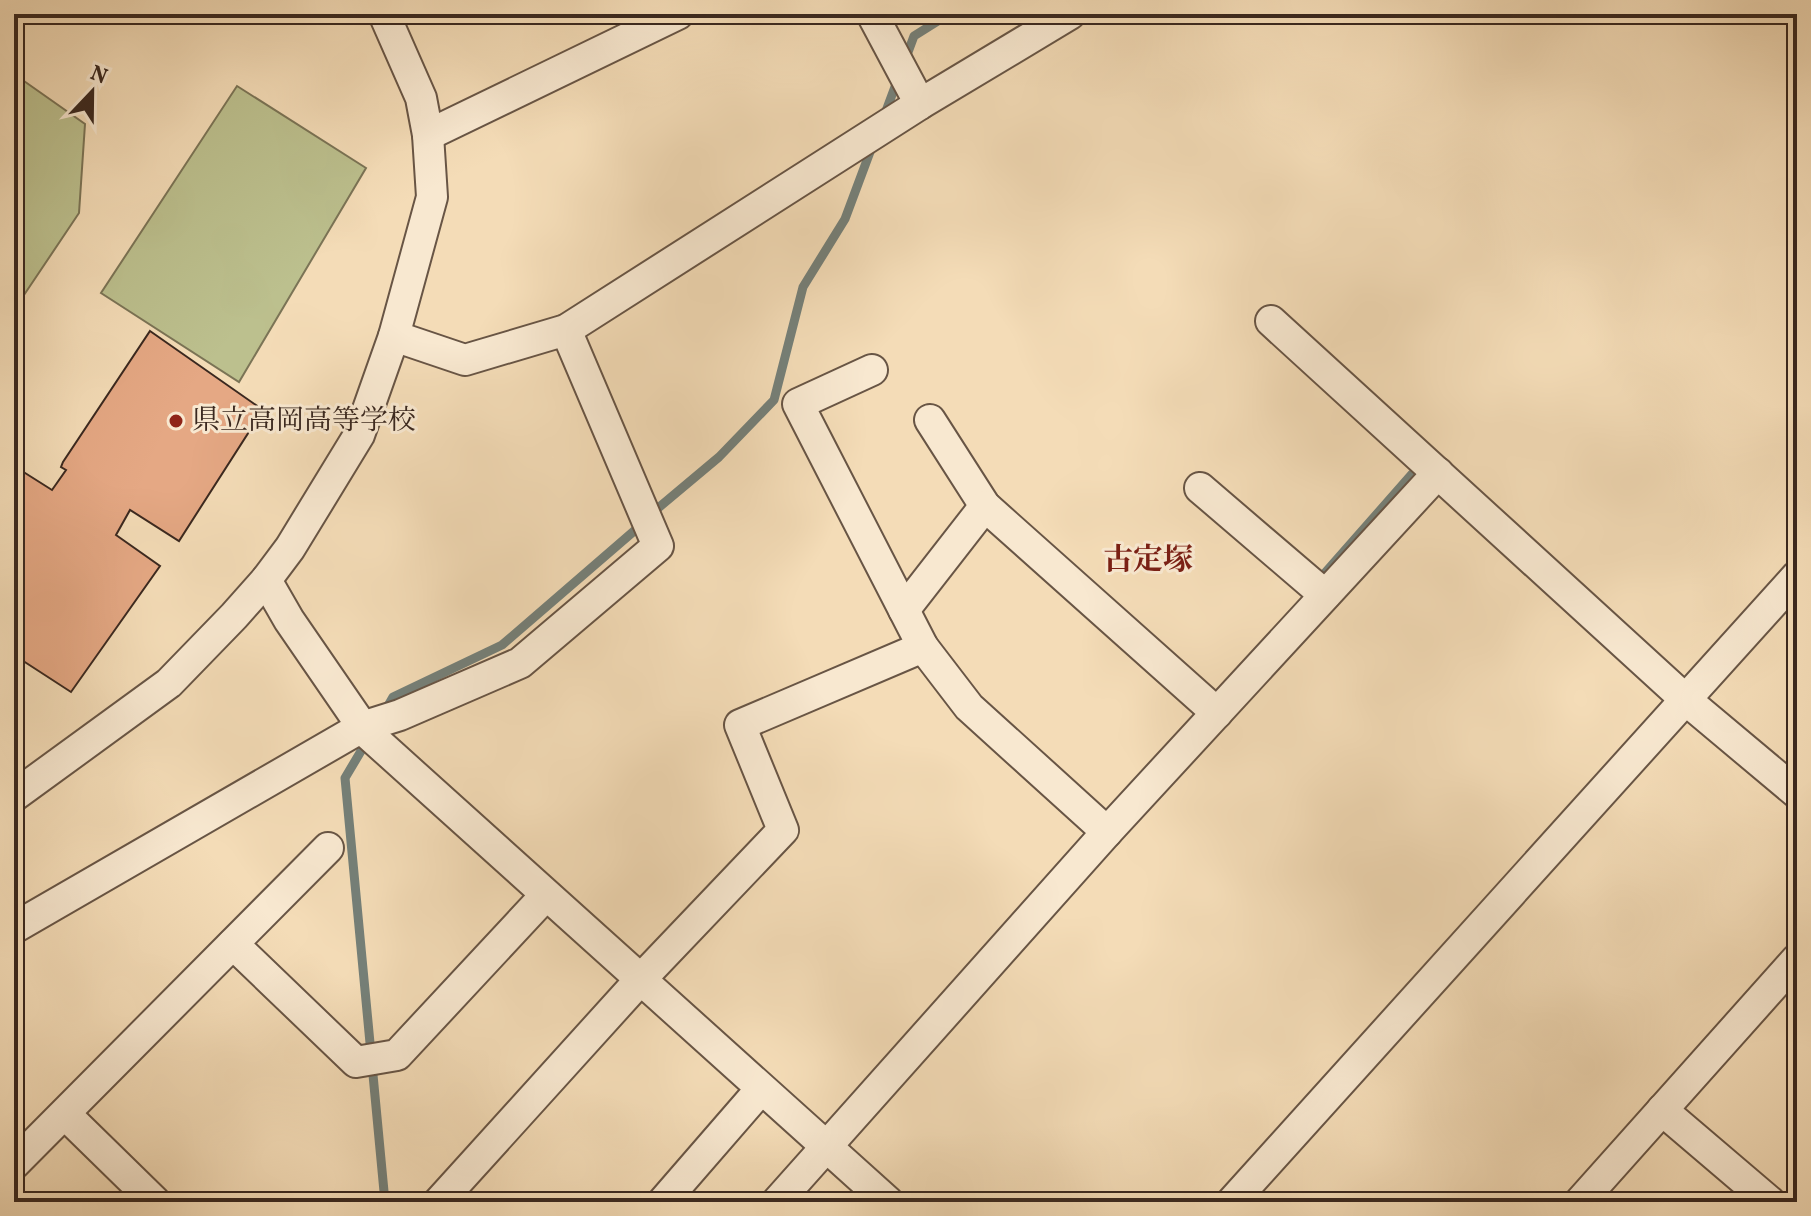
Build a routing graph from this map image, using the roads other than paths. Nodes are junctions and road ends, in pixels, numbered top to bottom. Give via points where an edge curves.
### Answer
1 (384, 14) edge
2 (678, 14) edge
3 (872, 14) edge
4 (1070, 14) edge
5 (920, 104) junction
6 (428, 135) junction
7 (1271, 321) dead end
8 (566, 330) junction
9 (394, 336) junction
10 (872, 370) dead end
11 (930, 420) dead end
12 (1438, 473) junction
13 (1200, 488) dead end
14 (985, 506) junction
15 (1797, 576) edge
16 (266, 580) junction
17 (1325, 595) junction
18 (904, 610) junction
19 (923, 647) junction
20 (1686, 700) junction
21 (1217, 713) junction
22 (377, 729) junction
23 (1797, 793) edge
24 (14, 796) edge
25 (1107, 832) junction
26 (328, 848) dead end
27 (546, 895) junction
28 (14, 928) edge
29 (233, 944) junction
30 (1797, 959) edge
31 (640, 980) junction
32 (761, 1089) junction
33 (1662, 1110) junction
34 (65, 1114) junction
35 (826, 1147) junction
36 (14, 1164) edge
37 (155, 1202) edge
38 (439, 1202) edge
39 (663, 1202) edge
40 (777, 1202) edge
41 (888, 1202) edge
42 (1232, 1202) edge
43 (1580, 1202) edge
44 (1770, 1202) edge

1 - 6 street via 421,98
2 - 6 street
3 - 5 street
4 - 5 street
5 - 8 street
6 - 9 street via 432,197
7 - 12 street
8 - 9 street via 465,360
8 - 22 street via 658,546 520,663
9 - 16 street via 359,435
10 - 18 street via 798,404
11 - 14 street
12 - 17 street
12 - 20 street
13 - 17 street
14 - 18 street
14 - 21 street
15 - 20 street
16 - 22 street via 289,620
16 - 24 street via 169,683
17 - 21 street
18 - 19 street
19 - 25 street via 969,707
19 - 31 street via 740,725 783,830
20 - 23 street
20 - 42 street
21 - 25 street
22 - 27 street
22 - 28 street
25 - 35 street
26 - 29 street
27 - 29 street via 397,1055 356,1062
27 - 31 street
29 - 34 street
30 - 33 street
31 - 32 street
31 - 38 street
32 - 35 street
32 - 39 street
33 - 43 street
33 - 44 street
34 - 36 street
34 - 37 street
35 - 40 street
35 - 41 street

